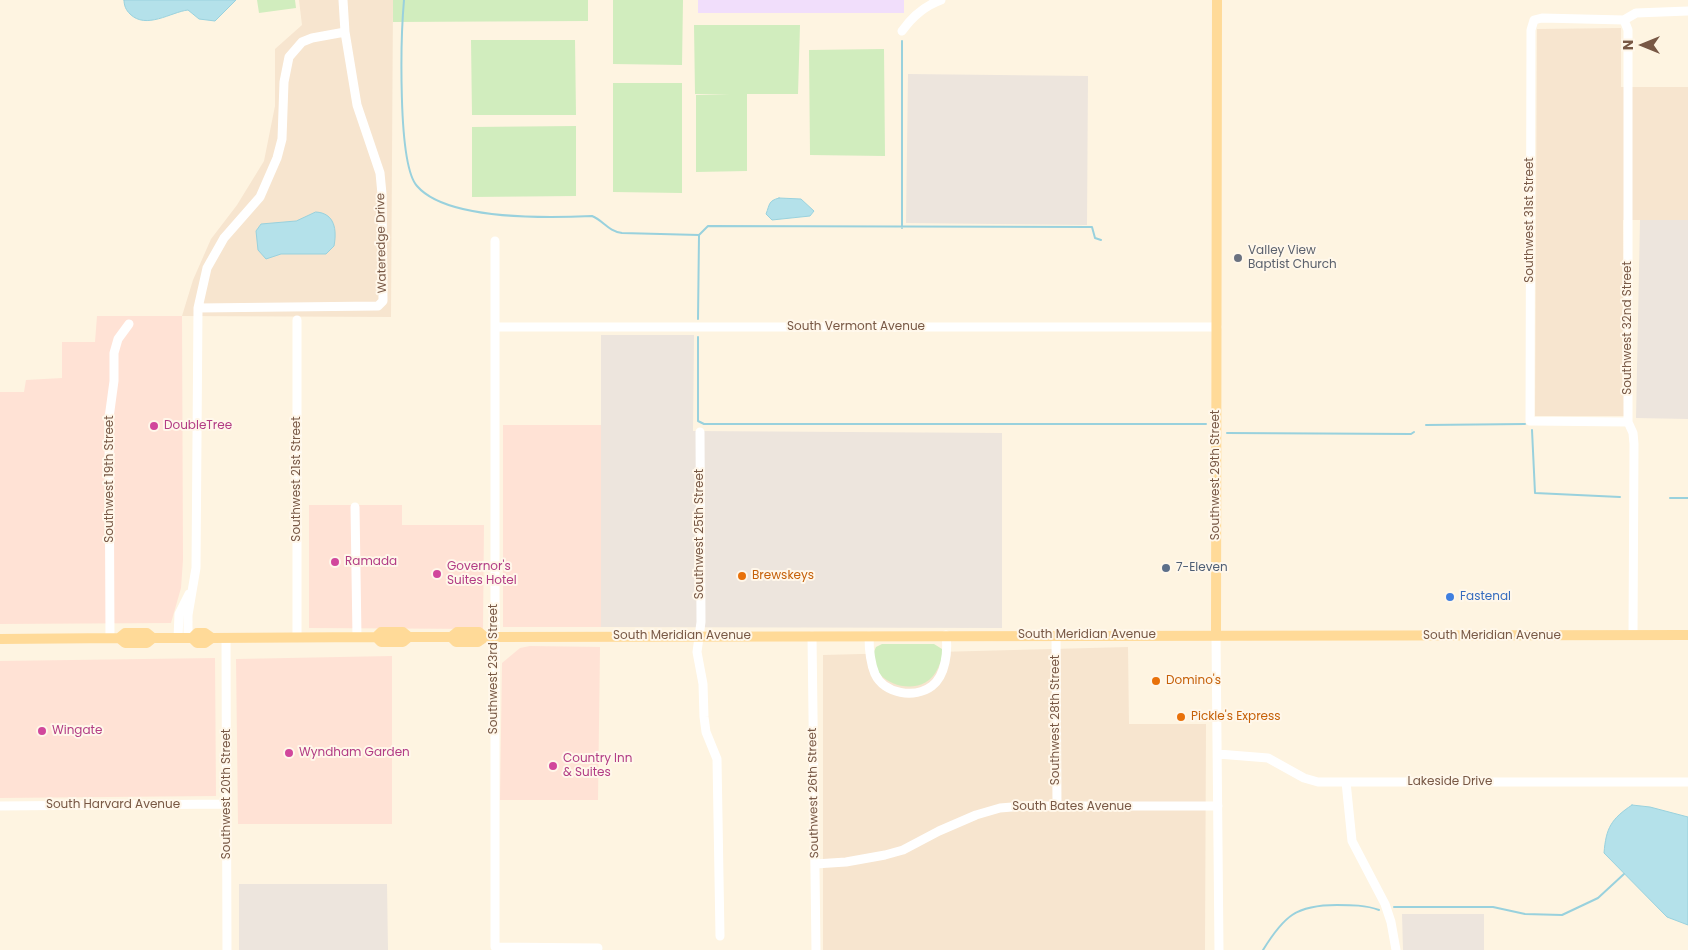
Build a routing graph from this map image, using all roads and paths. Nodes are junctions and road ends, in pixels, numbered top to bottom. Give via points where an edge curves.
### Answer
1 (343, 0) edge
2 (941, 0) edge
3 (1217, 0) edge
4 (1688, 11) edge
5 (1624, 20) junction
6 (904, 25) dead end
7 (345, 32) junction
8 (495, 241) dead end
9 (198, 308) junction
10 (297, 320) dead end
11 (129, 324) dead end
12 (495, 327) junction
13 (1217, 327) junction
14 (1628, 422) junction
15 (700, 432) dead end
16 (355, 507) dead end
17 (1056, 635) junction
18 (1633, 635) junction
19 (1688, 635) edge
20 (699, 636) junction
21 (812, 636) junction
22 (869, 636) junction
23 (946, 636) junction
24 (1216, 636) junction
25 (356, 637) junction
26 (490, 637) junction
27 (0, 638) edge
28 (115, 638) junction
29 (186, 638) junction
30 (226, 638) junction
31 (297, 638) junction
32 (1218, 754) junction
33 (1346, 782) junction
34 (1688, 782) edge
35 (226, 804) junction
36 (0, 806) edge
37 (1057, 806) junction
38 (1218, 806) junction
39 (815, 864) junction
40 (720, 936) dead end
41 (598, 948) dead end
42 (227, 950) edge
43 (816, 950) edge
44 (1219, 950) edge
45 (1396, 950) edge

1 - 7 street, Wateredge Drive
2 - 6 street via 931,3
3 - 13 main road, Southwest 29th Street
4 - 5 street via 1636,13
5 - 14 street, Southwest 32nd Street via 1628,30
5 - 14 street, Southwest 31st Street via 1534,20 1531,30 1530,421
7 - 9 street via 302,42 289,57 284,82 282,139 276,158 260,197 224,238 206,268
7 - 9 street, Wateredge Drive via 359,113 380,173 383,302 378,306
8 - 12 street, Southwest 23rd Street
9 - 29 street via 195,583
10 - 31 street, Southwest 21st Street
11 - 28 street, Southwest 19th Street via 118,339 114,353 109,418
12 - 13 street, South Vermont Avenue
12 - 26 street, Southwest 23rd Street
13 - 24 main road, Southwest 29th Street
14 - 18 street, Southwest 32nd Street via 1634,444
15 - 20 street, Southwest 25th Street
16 - 25 street
17 - 23 main road, South Meridian Avenue
17 - 24 main road, South Meridian Avenue
17 - 37 street, Southwest 28th Street
18 - 19 main road, South Meridian Avenue
18 - 24 main road, South Meridian Avenue
20 - 21 main road, South Meridian Avenue
20 - 26 main road, South Meridian Avenue
20 - 40 street, Southwest 25th Street via 706,732 717,760
21 - 22 main road, South Meridian Avenue
21 - 39 street, Southwest 26th Street
22 - 23 main road, South Meridian Avenue
22 - 23 street via 870,657 875,674 883,685 897,692 913,694 932,686 942,672 947,651
24 - 32 street, Southwest 29th Street
25 - 26 main road, South Meridian Avenue via 376,637 382,642 403,642 409,637 451,637 456,642 478,642
25 - 31 main road, South Meridian Avenue
26 - 41 street, Southwest 23rd Street via 495,947
27 - 28 main road, South Meridian Avenue
28 - 29 main road, South Meridian Avenue via 125,643 147,643 153,638
29 - 30 main road, South Meridian Avenue via 205,643 212,638
30 - 31 main road, South Meridian Avenue
30 - 35 street, Southwest 20th Street
32 - 33 street, Lakeside Drive via 1268,758 1304,778 1318,782
32 - 38 street, Southwest 29th Street
33 - 34 street, Lakeside Drive
33 - 45 street via 1352,841 1385,904
35 - 36 street, South Harvard Avenue
35 - 42 street, Southwest 20th Street
37 - 38 street, South Bates Avenue
37 - 39 street, South Bates Avenue via 1000,808 939,830 903,850 867,859
38 - 44 street, Southwest 29th Street
39 - 43 street, Southwest 26th Street

